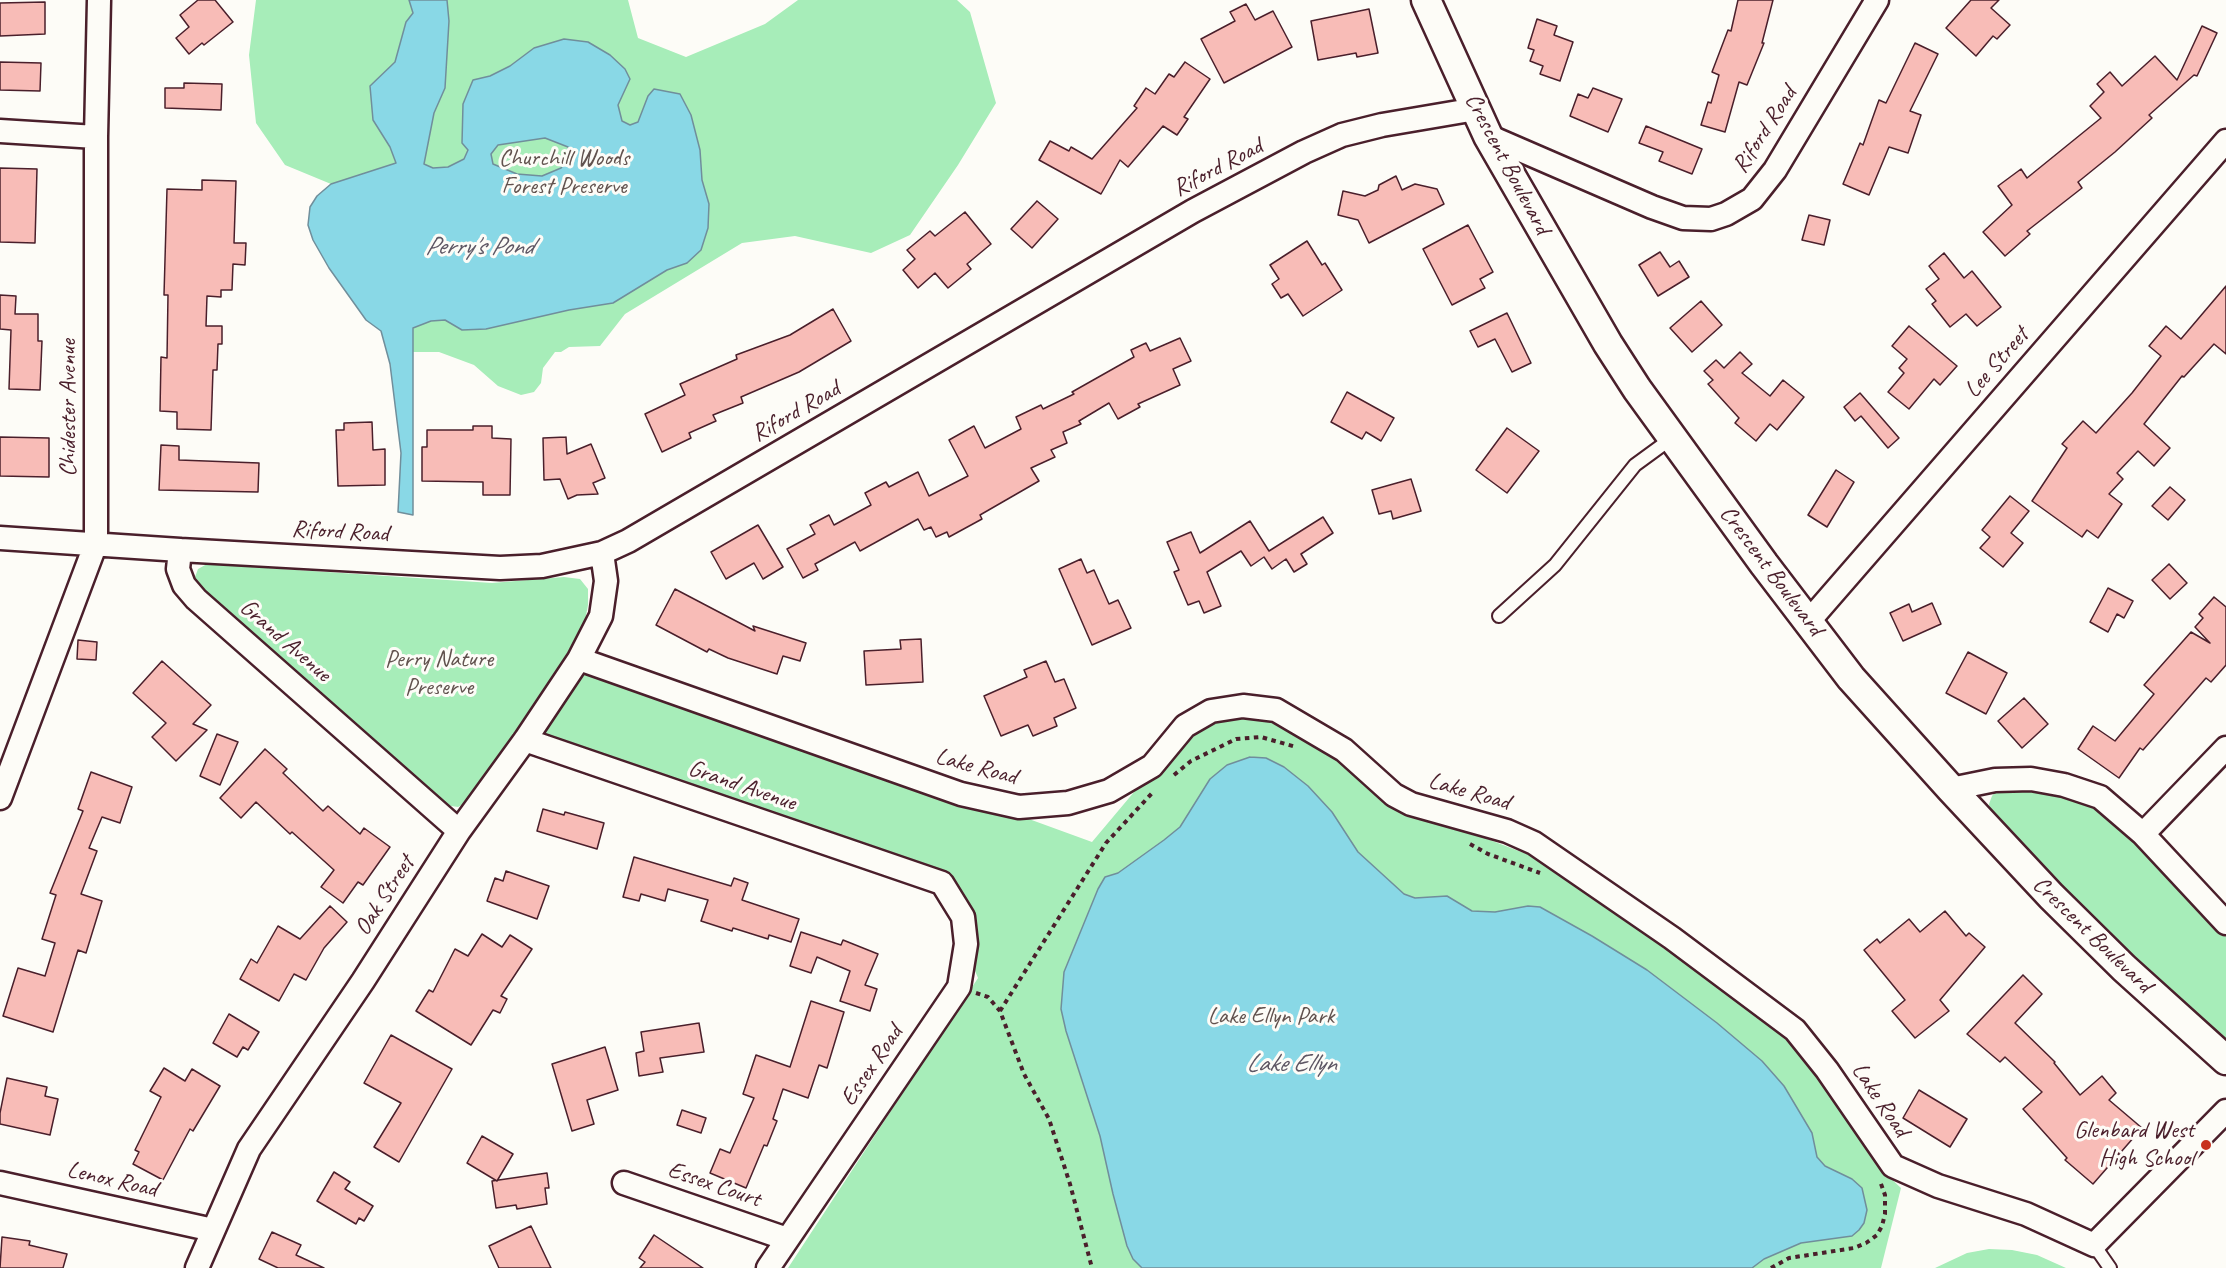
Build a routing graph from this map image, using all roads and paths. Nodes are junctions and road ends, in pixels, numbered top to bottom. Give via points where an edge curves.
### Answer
1 (99, 0) edge
2 (1426, 0) edge
3 (1877, 0) edge
4 (1476, 109) junction
5 (0, 131) edge
6 (96, 136) junction
7 (1488, 136) junction
8 (2226, 141) edge
9 (1672, 438) junction
10 (0, 537) edge
11 (96, 543) junction
12 (180, 550) junction
13 (602, 553) junction
14 (1499, 616) dead end
15 (1809, 621) junction
16 (579, 659) junction
17 (525, 740) junction
18 (1299, 748) dead end
19 (2226, 748) edge
20 (1167, 780) dead end
21 (1159, 786) dead end
22 (1951, 789) junction
23 (0, 798) edge
24 (459, 831) junction
25 (2143, 834) junction
26 (1463, 839) dead end
27 (1543, 874) dead end
28 (942, 883) joint
29 (2226, 923) edge
30 (959, 987) junction
31 (1000, 1011) junction
32 (2226, 1060) edge
33 (2226, 1111) edge
34 (1877, 1173) dead end
35 (0, 1183) edge
36 (624, 1183) dead end
37 (213, 1230) junction
38 (787, 1239) junction
39 (2094, 1245) junction
40 (197, 1268) edge
41 (768, 1268) edge
42 (1092, 1268) edge
43 (1771, 1268) edge
44 (2110, 1268) edge

1 - 6 street, Chidester Avenue
2 - 4 street, Crescent Boulevard
3 - 7 street, Riford Road via 1775,170 1752,199 1726,214 1711,219 1683,218
4 - 7 street, Crescent Boulevard
4 - 13 street, Riford Road via 1382,125 1342,135 1304,152
5 - 6 street
6 - 11 street, Chidester Avenue
7 - 9 street, Crescent Boulevard via 1608,344
8 - 15 street, Lee Street
9 - 14 lane via 1635,465 1555,564
9 - 15 street, Crescent Boulevard
10 - 11 street, Riford Road
11 - 12 street, Riford Road
11 - 23 street, Chidester Avenue
12 - 13 street, Riford Road via 500,568 542,566
12 - 24 street, Grand Avenue via 178,569 184,585 196,599
13 - 16 street, Oak Street via 606,581 601,616
15 - 22 street, Crescent Boulevard via 1851,678
16 - 17 street, Oak Street
16 - 39 street, Lake Road via 961,794 1020,807 1068,802 1109,790 1152,766 1185,726 1211,711 1244,706 1276,710 1344,750 1394,795 1534,843 1672,938 1795,1030 1893,1166 1938,1186 2026,1214
17 - 24 street, Oak Street
17 - 28 street, Grand Avenue
18 - 20 path via 1261,737 1236,739 1191,761
19 - 25 street
21 - 31 path via 1106,843
22 - 25 street via 1995,780 2031,779 2064,785 2100,797
22 - 32 street, Crescent Boulevard via 2124,969
24 - 37 street, Oak Street via 249,1149
25 - 29 street
26 - 27 path via 1488,854
28 - 30 street, Essex Road via 963,917 966,944
30 - 31 path via 988,997
30 - 38 street, Essex Road
31 - 42 path via 1024,1074 1049,1119
33 - 39 street
34 - 43 path via 1885,1195 1885,1214 1877,1235 1854,1248 1789,1258
35 - 37 street, Lenox Road
36 - 38 street, Essex Court
37 - 40 street, Oak Street
38 - 41 street, Essex Road
39 - 44 lane

